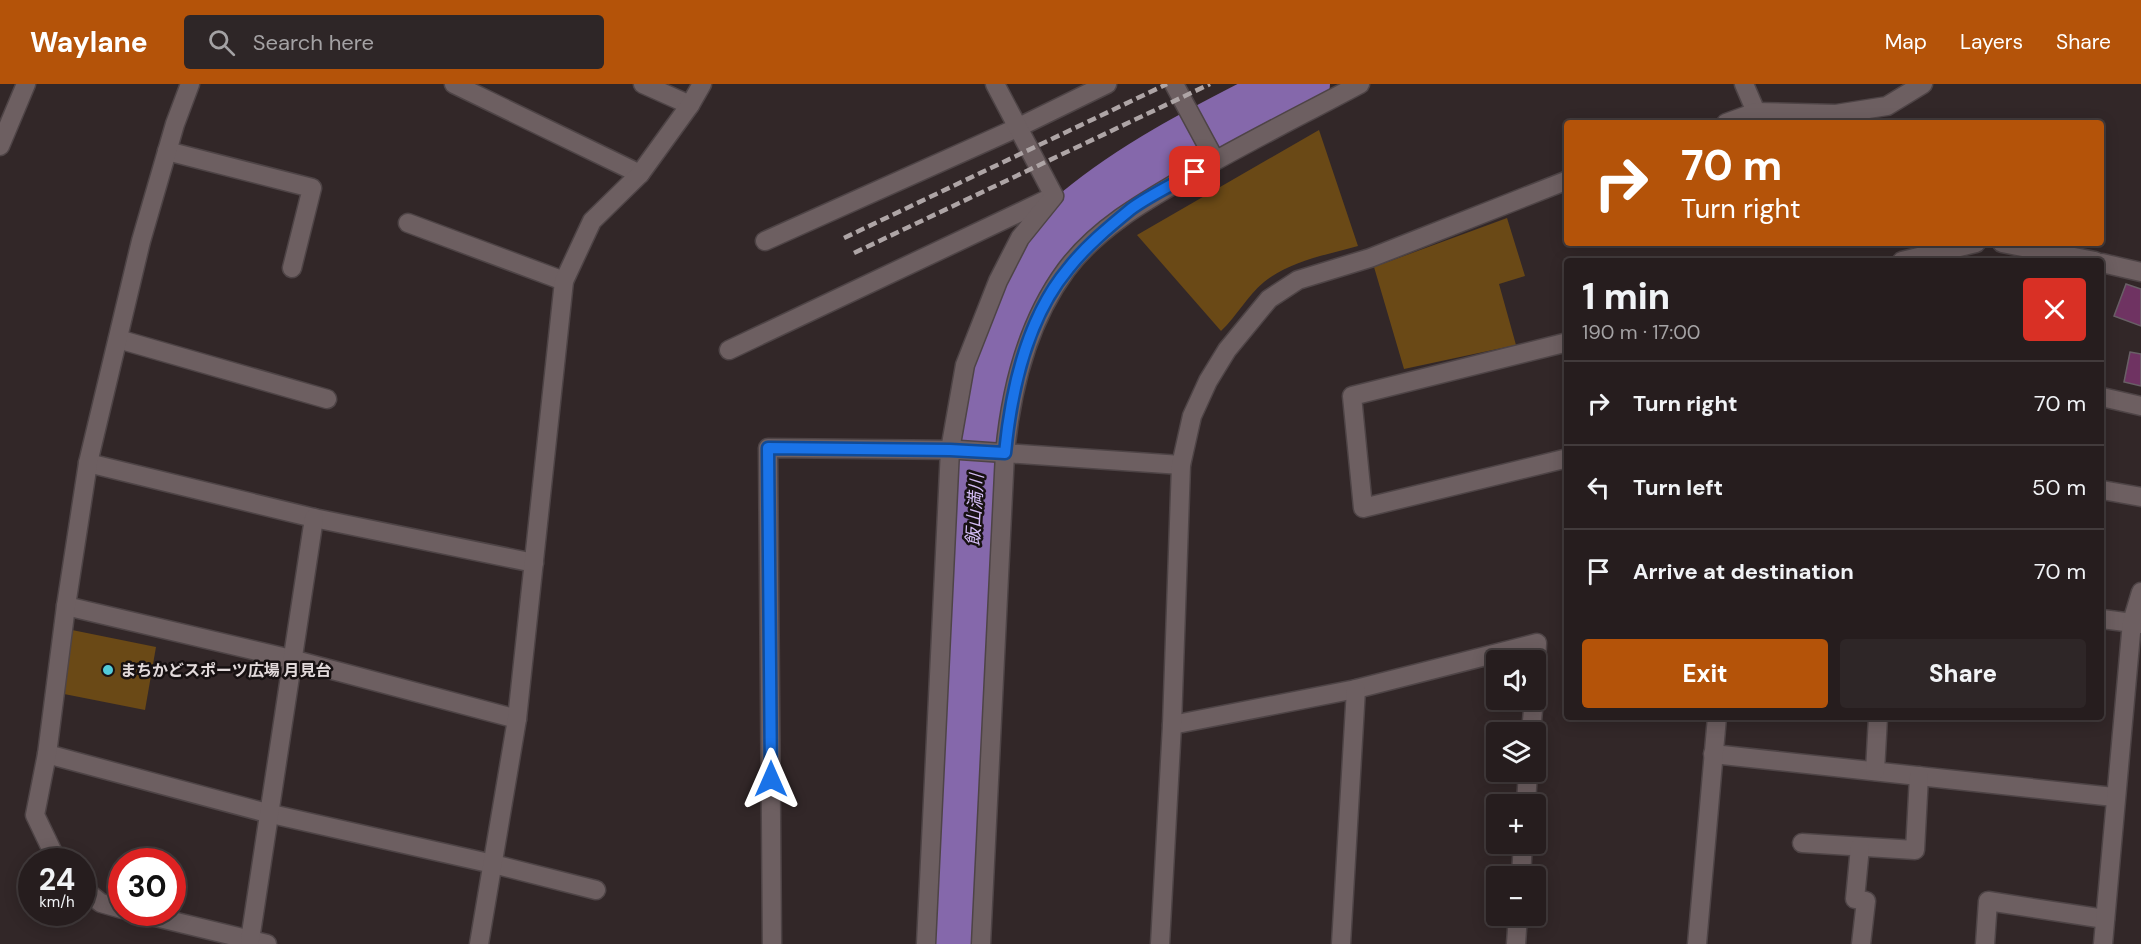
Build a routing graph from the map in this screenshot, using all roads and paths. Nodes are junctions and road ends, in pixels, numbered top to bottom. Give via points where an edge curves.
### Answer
1 (26, 84) edge
2 (190, 84) edge
3 (454, 84) edge
4 (644, 84) edge
5 (702, 84) edge
6 (995, 84) edge
7 (1107, 84) edge
8 (1174, 84) edge
9 (1360, 84) edge
10 (1744, 84) edge
11 (1923, 84) edge
12 (690, 105) junction
13 (1756, 112) junction
14 (1734, 120) edge
15 (1019, 127) junction
16 (0, 146) edge
17 (167, 151) junction
18 (1212, 153) junction
19 (640, 174) junction
20 (1564, 182) edge
21 (1054, 196) junction
22 (408, 223) dead end
23 (765, 241) dead end
24 (1964, 246) edge
25 (2012, 246) edge
26 (2042, 255) edge
27 (1914, 258) edge
28 (2068, 258) edge
29 (2104, 263) edge
30 (292, 268) dead end
31 (2141, 272) edge
32 (564, 281) junction
33 (118, 339) junction
34 (1564, 343) edge
35 (729, 350) dead end
36 (2104, 397) edge
37 (327, 399) dead end
38 (2141, 406) edge
39 (955, 450) junction
40 (997, 453) junction
41 (1564, 460) edge
42 (88, 463) junction
43 (1181, 465) junction
44 (2104, 490) edge
45 (2141, 497) edge
46 (314, 518) junction
47 (534, 563) junction
48 (2141, 592) edge
49 (66, 606) junction
50 (2104, 619) edge
51 (2137, 623) edge
52 (1514, 650) edge
53 (1537, 650) edge
54 (1486, 657) edge
55 (291, 659) junction
56 (1356, 689) junction
57 (517, 719) junction
58 (1717, 720) edge
59 (1878, 720) edge
60 (1172, 725) junction
61 (47, 754) junction
62 (1713, 754) junction
63 (1875, 771) junction
64 (1919, 776) junction
65 (2114, 797) junction
66 (267, 813) junction
67 (1802, 843) dead end
68 (1860, 847) junction
69 (51, 848) edge
70 (493, 864) junction
71 (596, 890) dead end
72 (2105, 919) junction
73 (186, 924) edge
74 (1517, 926) edge
75 (259, 942) edge
76 (479, 944) edge
77 (772, 944) edge
78 (926, 944) edge
79 (981, 944) edge
80 (1160, 944) edge
81 (1341, 944) edge
82 (1516, 944) edge
83 (1697, 944) edge
84 (1861, 944) edge
85 (1985, 944) edge
86 (2103, 944) edge

1 - 16 street
2 - 17 street
3 - 19 street
4 - 12 street
5 - 12 street
6 - 15 street
7 - 15 street
8 - 18 street
9 - 18 street
10 - 13 street
11 - 13 street via 1887,106 1836,114
12 - 19 street
13 - 14 street
15 - 21 street
15 - 23 street
17 - 30 street via 312,188
17 - 33 street
18 - 40 street via 1133,208 1067,269 1048,301 1017,375
19 - 32 street via 592,221
20 - 43 street via 1370,258 1298,280 1269,299 1208,381 1192,416
21 - 35 street
21 - 39 street via 1020,238 998,281 965,365
22 - 32 street
24 - 27 street
25 - 26 street
26 - 28 street
29 - 31 street
32 - 47 street
33 - 37 street
33 - 42 street
34 - 41 street via 1352,396 1363,508
36 - 38 street
39 - 40 street
39 - 77 street via 768,448
39 - 78 street
40 - 43 street
40 - 79 street
42 - 46 street
42 - 49 street
43 - 60 street
44 - 45 street
46 - 47 street
46 - 55 street
47 - 57 street
48 - 51 street
49 - 55 street
49 - 61 street
50 - 51 street
51 - 65 street
52 - 53 street via 1538,644
54 - 56 street
55 - 57 street
55 - 66 street
56 - 60 street
56 - 81 street
57 - 70 street
58 - 62 street
59 - 63 street
60 - 80 street
61 - 66 street
61 - 69 street via 35,815
62 - 63 street
62 - 83 street
63 - 64 street
64 - 65 street
64 - 68 street via 1915,850
65 - 72 street
66 - 70 street
66 - 75 street
67 - 68 street
68 - 84 street via 1855,899 1866,901
70 - 71 street
70 - 76 street
72 - 85 street via 1988,901
72 - 86 street
73 - 75 street
74 - 82 street

